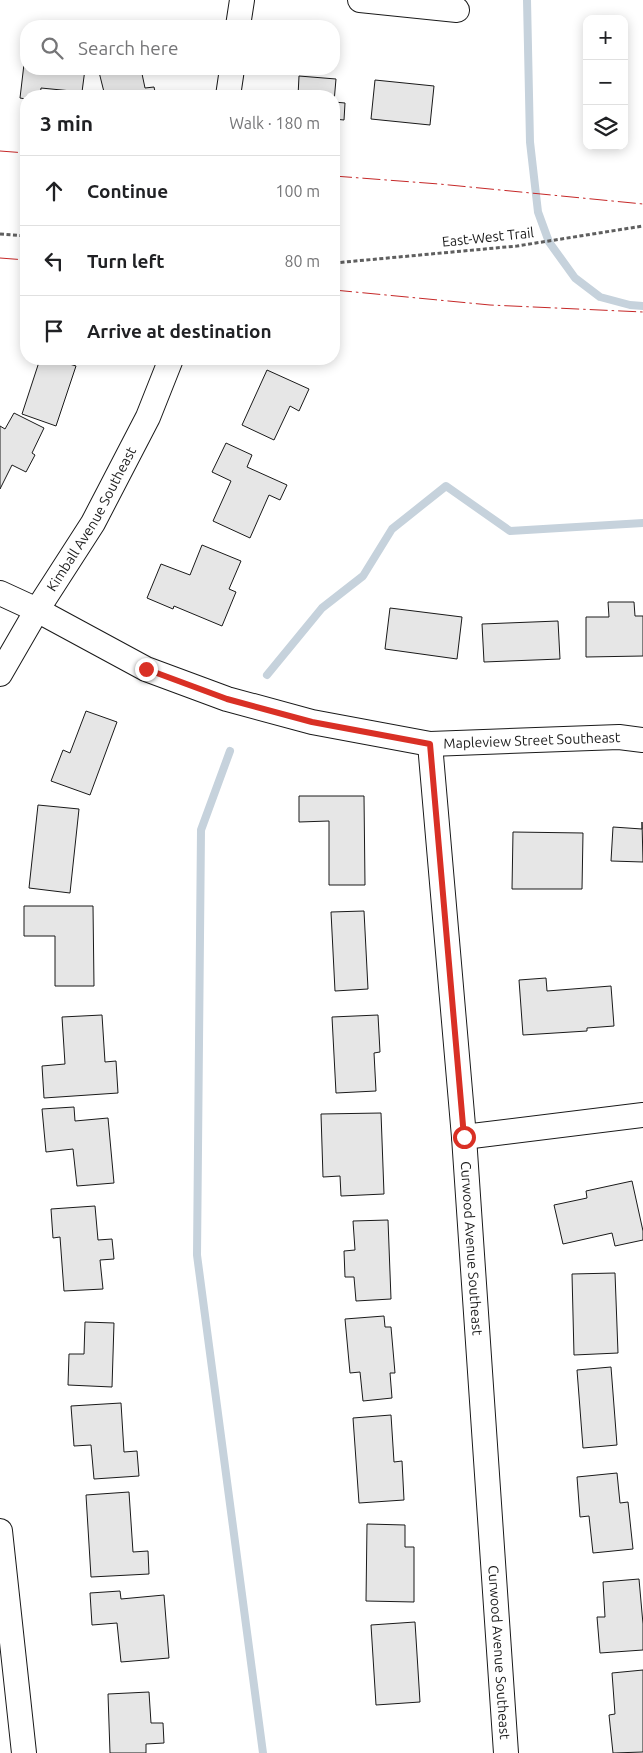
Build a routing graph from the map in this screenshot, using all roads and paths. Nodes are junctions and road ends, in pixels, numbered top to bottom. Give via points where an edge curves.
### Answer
1 (242, 0) edge
2 (360, 0) edge
3 (457, 10) dead end
4 (239, 20) edge
5 (231, 75) edge
6 (229, 90) edge
7 (643, 226) edge
8 (0, 234) edge
9 (20, 236) edge
10 (340, 262) edge
11 (169, 365) edge
12 (0, 593) edge
13 (37, 610) junction
14 (0, 674) edge
15 (643, 740) edge
16 (430, 744) junction
17 (643, 1115) edge
18 (464, 1137) junction
19 (0, 1531) edge
20 (24, 1753) edge
21 (506, 1753) edge

1 - 4 street
2 - 3 street
5 - 6 street
7 - 10 path, East-West Trail via 517,246
8 - 9 path
11 - 13 street, Kimball Avenue Southeast via 148,417 93,522
12 - 13 street, Mapleview Street Southeast
13 - 14 street, Kimball Avenue Southeast
13 - 16 street, Mapleview Street Southeast via 146,669 227,699 312,722
15 - 16 street, Mapleview Street Southeast via 619,737
16 - 18 street, Curwood Avenue Southeast
17 - 18 street
18 - 21 street, Curwood Avenue Southeast
19 - 20 street

